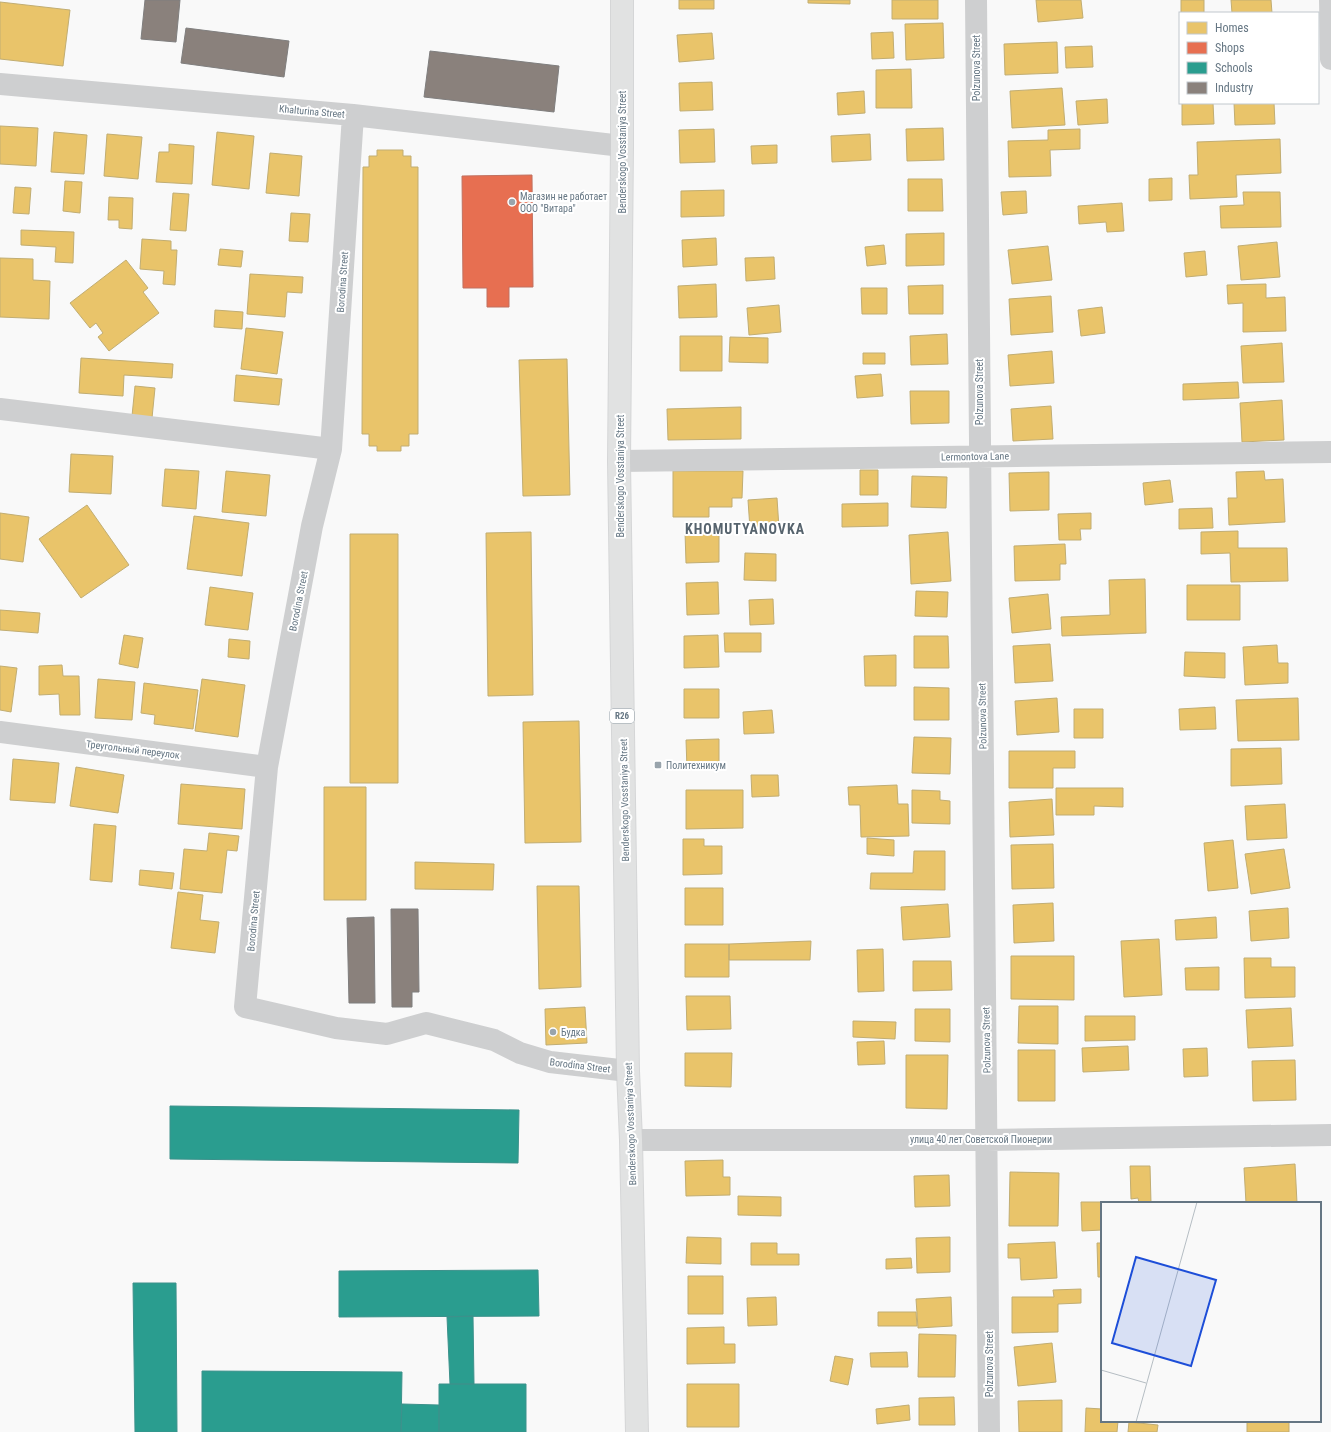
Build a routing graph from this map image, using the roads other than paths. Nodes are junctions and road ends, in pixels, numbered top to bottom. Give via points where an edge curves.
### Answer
1 (622, 0) edge
2 (976, 0) edge
3 (1330, 0) edge
4 (1331, 59) edge
5 (0, 84) edge
6 (353, 115) junction
7 (622, 146) junction
8 (0, 409) edge
9 (331, 449) junction
10 (1331, 452) edge
11 (979, 456) junction
12 (619, 461) junction
13 (0, 732) edge
14 (267, 767) junction
15 (628, 1071) junction
16 (1331, 1135) edge
17 (631, 1140) junction
18 (987, 1140) junction
19 (637, 1432) edge
20 (989, 1432) edge

1 - 7 main road, Benderskogo Vosstaniya Street / R26
2 - 11 street, Polzunova Street
3 - 4 street
5 - 6 street, Khalturina Street
6 - 7 street, Khalturina Street
6 - 9 street, Borodina Street
7 - 12 main road, Benderskogo Vosstaniya Street / R26
8 - 9 street
9 - 14 street, Borodina Street via 312,526
10 - 11 street, Lermontova Lane
11 - 12 street, Lermontova Lane
11 - 18 street, Polzunova Street
12 - 15 main road, Benderskogo Vosstaniya Street / R26
13 - 14 street, Треугольный переулок
14 - 15 street, Borodina Street via 245,1007 336,1028 387,1034 426,1023 494,1040 520,1053 550,1062
15 - 17 main road, Benderskogo Vosstaniya Street / R26
16 - 18 street, улица 40 лет Советской Пионерии
17 - 18 street, улица 40 лет Советской Пионерии
17 - 19 main road, Benderskogo Vosstaniya Street / R26
18 - 20 street, Polzunova Street

